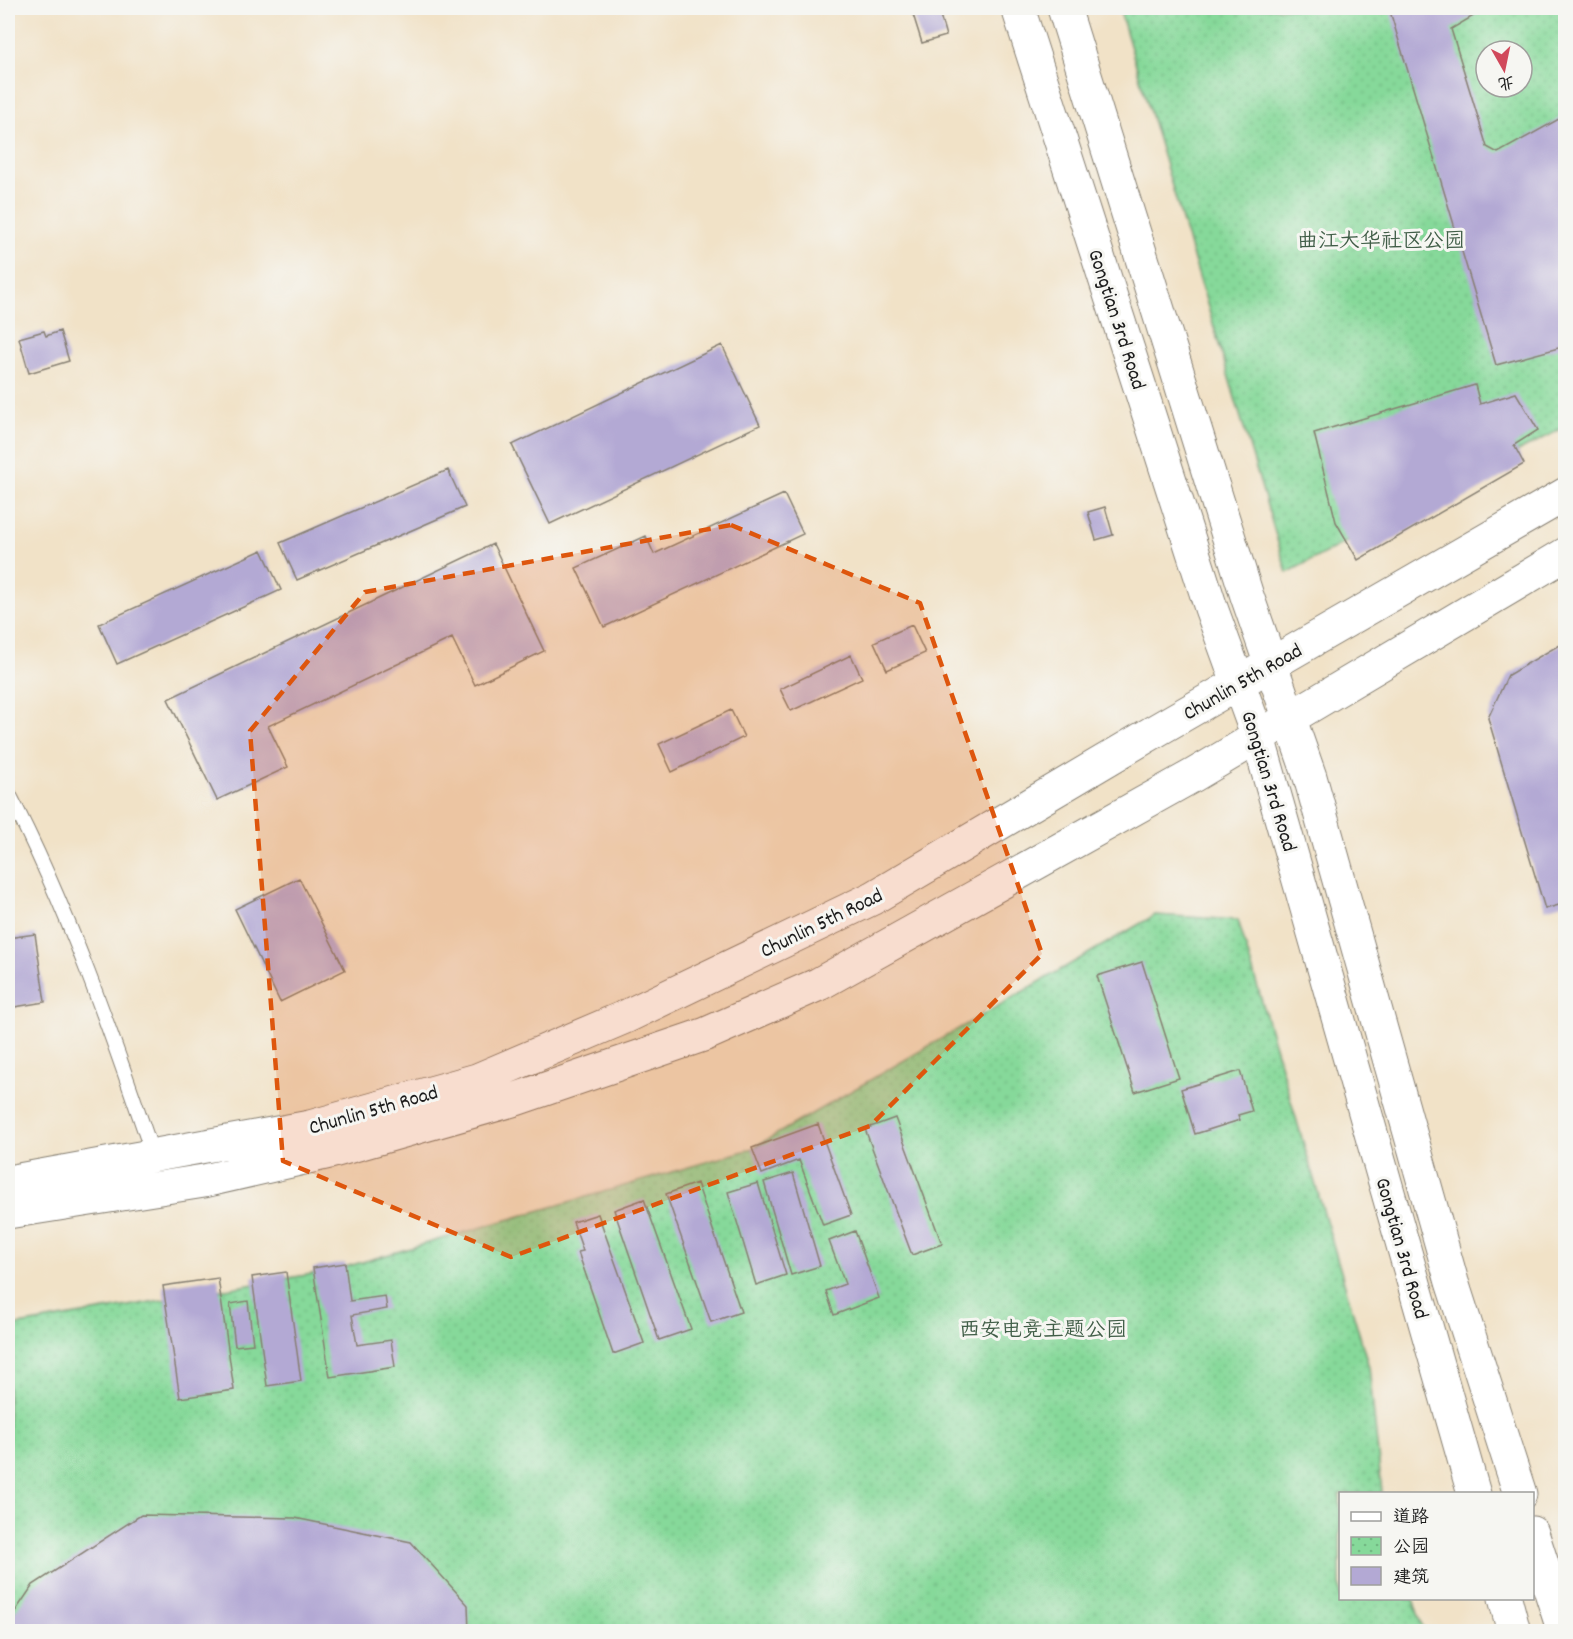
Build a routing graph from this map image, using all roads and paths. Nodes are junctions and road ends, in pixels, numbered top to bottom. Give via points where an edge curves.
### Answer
1 (1018, 8) edge
2 (1064, 8) edge
3 (1566, 494) edge
4 (1566, 554) edge
5 (1271, 664) junction
6 (1239, 683) junction
7 (1290, 718) junction
8 (1258, 737) junction
9 (8, 792) edge
10 (153, 1157) junction
11 (8, 1182) edge
12 (8, 1212) edge
13 (1473, 1492) edge
14 (1519, 1492) edge
15 (1534, 1536) edge
16 (1505, 1600) edge
17 (1514, 1632) edge
18 (1564, 1632) edge

1 - 6 street, Gongtian 3rd Road via 1207,597
2 - 5 street, Gongtian 3rd Road
3 - 5 street, Chunlin 5th Road
4 - 7 street, Chunlin 5th Road
5 - 6 street, Chunlin 5th Road
5 - 7 street, Gongtian 3rd Road
6 - 8 street, Gongtian 3rd Road
6 - 10 street, Chunlin 5th Road via 873,898 625,1017 466,1083 310,1127
7 - 8 street, Chunlin 5th Road
7 - 14 street, Gongtian 3rd Road via 1452,1282
8 - 12 street, Chunlin 5th Road via 819,984 706,1034 516,1098 330,1152 204,1181
8 - 13 street, Gongtian 3rd Road
9 - 10 lane via 104,1011
10 - 11 street, Chunlin 5th Road
15 - 18 street
16 - 17 street

